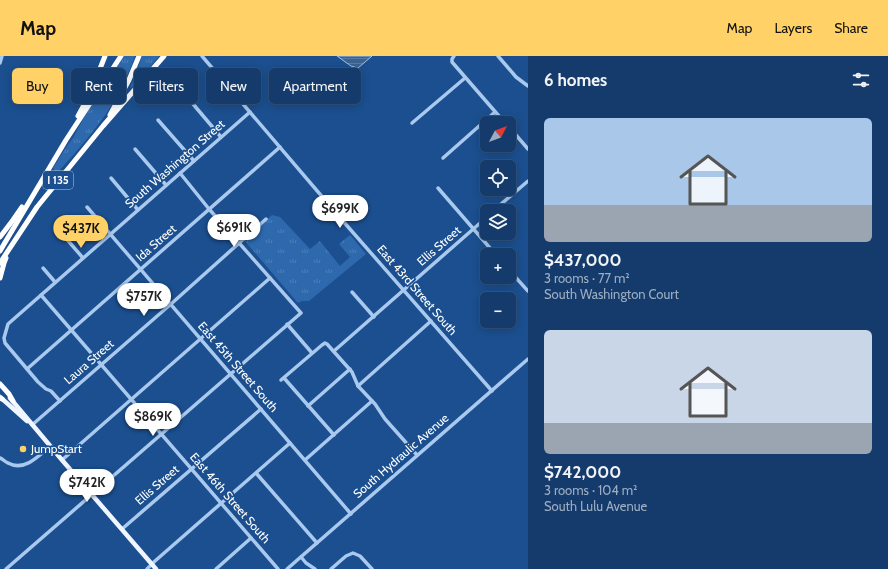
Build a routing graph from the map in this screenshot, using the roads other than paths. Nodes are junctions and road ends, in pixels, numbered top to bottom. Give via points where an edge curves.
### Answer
1 (2, 56) edge
2 (105, 56) edge
3 (121, 56) edge
4 (139, 56) edge
5 (164, 56) edge
6 (202, 56) edge
7 (498, 56) edge
8 (453, 58) edge
9 (0, 63) edge
10 (465, 78) junction
11 (528, 86) edge
12 (193, 104) edge
13 (250, 112) junction
14 (496, 112) junction
15 (499, 116) edge
16 (158, 120) dead end
17 (412, 124) dead end
18 (103, 126) junction
19 (516, 136) edge
20 (221, 137) junction
21 (66, 140) junction
22 (280, 147) junction
23 (135, 149) dead end
24 (528, 150) edge
25 (443, 158) dead end
26 (194, 161) junction
27 (51, 165) junction
28 (180, 173) junction
29 (112, 178) dead end
30 (528, 181) edge
31 (166, 185) junction
32 (438, 188) dead end
33 (501, 204) edge
34 (88, 207) dead end
35 (209, 209) junction
36 (138, 210) junction
37 (266, 218) dead end
38 (480, 222) edge
39 (473, 228) junction
40 (110, 234) junction
41 (64, 236) dead end
42 (0, 237) edge
43 (16, 237) junction
44 (239, 243) junction
45 (490, 248) edge
46 (0, 251) edge
47 (83, 258) junction
48 (0, 263) edge
49 (43, 268) dead end
50 (141, 270) junction
51 (0, 278) edge
52 (270, 278) junction
53 (516, 278) edge
54 (56, 282) junction
55 (403, 290) junction
56 (528, 291) edge
57 (352, 292) dead end
58 (41, 295) junction
59 (170, 304) junction
60 (374, 317) junction
61 (431, 321) junction
62 (287, 324) junction
63 (71, 330) junction
64 (200, 339) junction
65 (334, 351) junction
66 (312, 353) junction
67 (528, 359) edge
68 (101, 365) junction
69 (27, 369) junction
70 (350, 369) junction
71 (230, 374) junction
72 (0, 384) edge
73 (358, 386) junction
74 (0, 388) edge
75 (492, 391) junction
76 (1, 398) edge
77 (131, 400) junction
78 (12, 401) junction
79 (60, 401) junction
80 (372, 401) junction
81 (308, 406) junction
82 (261, 410) junction
83 (32, 425) junction
84 (161, 434) junction
85 (334, 435) junction
86 (290, 443) junction
87 (50, 446) junction
88 (417, 455) junction
89 (0, 458) edge
90 (62, 460) junction
91 (305, 460) junction
92 (191, 469) junction
93 (256, 472) junction
94 (92, 495) junction
95 (221, 503) junction
96 (351, 514) junction
97 (122, 530) junction
98 (251, 538) junction
99 (317, 543) junction
100 (301, 557) junction
101 (152, 564) junction
102 (6, 569) edge
103 (147, 569) edge
104 (156, 569) edge
105 (216, 569) edge
106 (278, 569) edge
107 (287, 569) edge
108 (314, 569) edge
109 (331, 569) edge
110 (372, 569) edge

1 - 9 street
2 - 21 highway via 90,94
3 - 21 highway, I 135
4 - 18 highway via 129,80
5 - 18 highway, I 135
6 - 13 street, East 43rd Street South
7 - 11 street via 516,77
8 - 10 street via 452,62
10 - 14 street
10 - 17 street
12 - 20 street
13 - 20 street, South Washington Street
13 - 22 street, East 43rd Street South
14 - 15 street
14 - 25 street
16 - 26 street
18 - 43 highway, I 135
19 - 24 street
20 - 26 street, South Washington Street
21 - 27 highway, I 135
22 - 35 street, Ida Street
22 - 55 street, East 43rd Street South
23 - 31 street
26 - 28 street, South Washington Street
27 - 42 highway
27 - 46 highway, I 135
28 - 31 street, South Washington Street
28 - 35 street
29 - 36 street
30 - 33 street
31 - 36 street, South Washington Street
32 - 39 street
34 - 40 street, East 45th Street South
35 - 44 street
35 - 50 street, Ida Street
36 - 40 street, South Washington Street
37 - 44 street, Laura Street
38 - 39 street, Ellis Street
39 - 45 street
39 - 55 street, Ellis Street
40 - 47 street, South Washington Street
40 - 50 street, East 45th Street South
41 - 47 street
43 - 48 highway, I 135
43 - 51 highway
44 - 52 street
44 - 59 street, Laura Street
47 - 54 street, South Washington Street
49 - 54 street
50 - 59 street, East 45th Street South
50 - 63 street, Ida Street
52 - 62 street via 301,313
52 - 64 street
53 - 56 street
54 - 58 street, South Washington Street
55 - 60 street, Ellis Street
55 - 61 street, East 43rd Street South
57 - 60 street
58 - 63 street, East 46th Street South
58 - 69 street, South Washington Street via 8,324 4,338 5,343
59 - 64 street, East 45th Street South
59 - 68 street, Laura Street
60 - 65 street, Ellis Street
61 - 73 street
61 - 75 street, East 43rd Street South
62 - 66 street
62 - 71 street
63 - 68 street, East 46th Street South
63 - 69 street, Ida Street
64 - 71 street, East 45th Street South
64 - 77 street
65 - 66 street via 325,343
65 - 70 street
66 - 81 street via 283,379
67 - 75 street, South Hydraulic Avenue
68 - 77 street, East 46th Street South
68 - 79 street, Laura Street
69 - 79 street, South Washington Street
70 - 73 street
70 - 81 street
71 - 82 street, East 45th Street South
71 - 84 street
72 - 78 highway
73 - 80 street
74 - 78 main road
75 - 88 street, South Hydraulic Avenue
76 - 83 main road
77 - 84 street, East 46th Street South
77 - 90 street
78 - 83 main road
79 - 83 street, Laura Street
80 - 85 street
80 - 88 street
81 - 85 street
82 - 86 street, East 45th Street South
82 - 92 street, Ellis Street
83 - 87 main road
84 - 92 street, East 46th Street South
84 - 94 street
85 - 91 street
86 - 91 street, East 45th Street South
86 - 93 street
87 - 89 street via 37,458 22,466 9,464
87 - 90 main road
88 - 96 street, South Hydraulic Avenue
90 - 94 main road
91 - 96 street, East 45th Street South
92 - 95 street, East 46th Street South
92 - 97 street, Ellis Street
93 - 95 street
93 - 99 street
94 - 97 main road
94 - 102 street
95 - 98 street, East 46th Street South
95 - 101 street
96 - 99 street, South Hydraulic Avenue
97 - 101 main road
98 - 105 street
98 - 106 street, East 46th Street South
99 - 100 street, South Hydraulic Avenue
100 - 107 street, South Hydraulic Avenue
100 - 108 street
101 - 103 street
101 - 104 main road
109 - 110 street via 354,553

